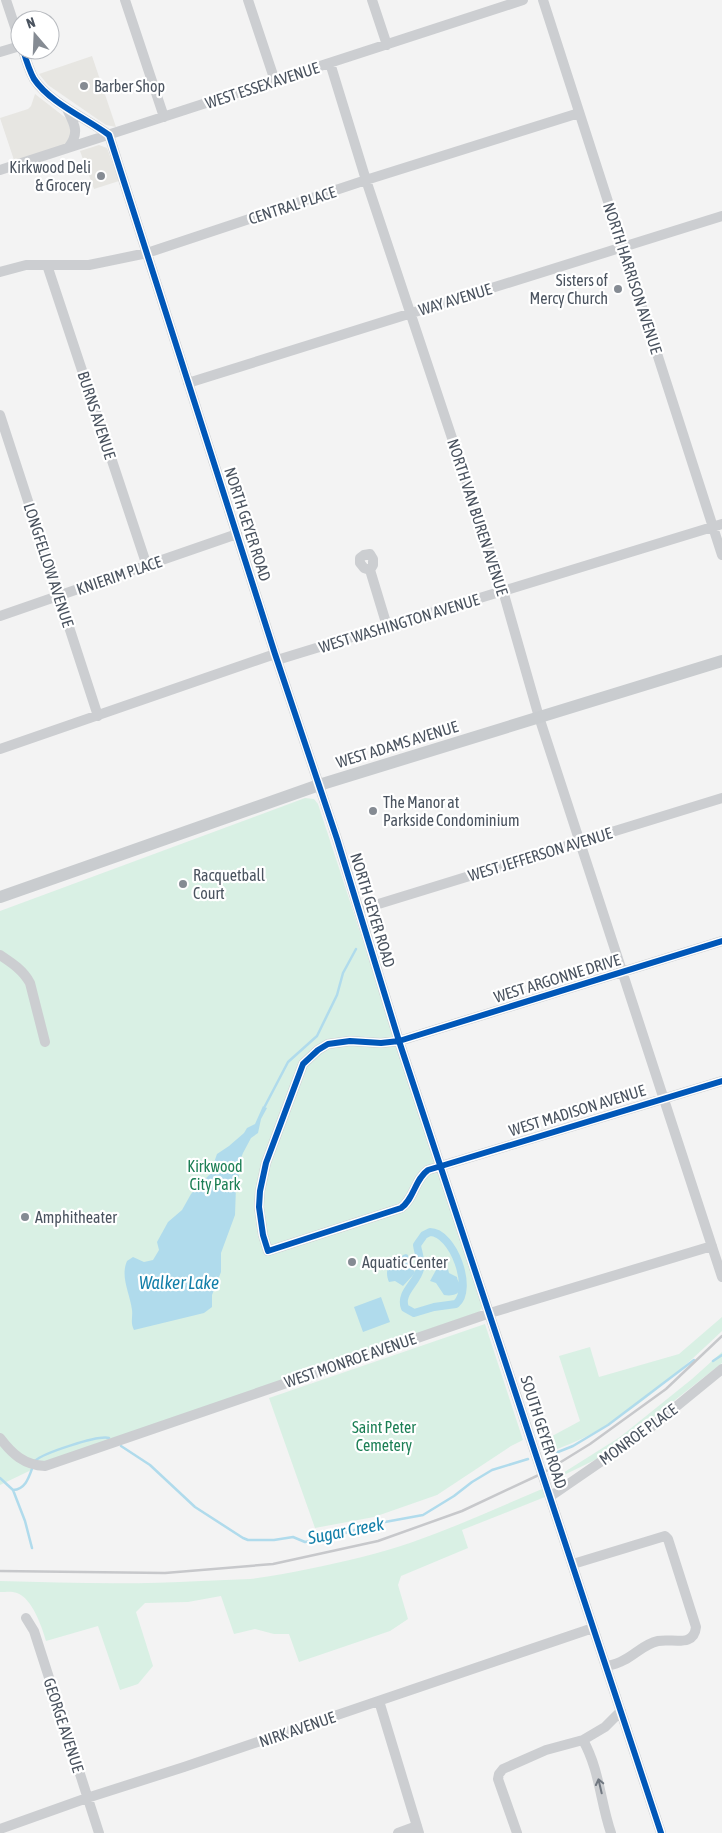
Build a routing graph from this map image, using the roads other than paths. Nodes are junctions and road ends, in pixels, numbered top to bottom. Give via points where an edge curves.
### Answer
1 (6, 0) edge
2 (126, 0) edge
3 (248, 0) edge
4 (372, 0) edge
5 (523, 0) edge
6 (542, 0) edge
7 (497, 4) edge
8 (10, 13) edge
9 (387, 44) junction
10 (27, 60) edge
11 (330, 63) junction
12 (275, 81) junction
13 (67, 108) junction
14 (579, 113) junction
15 (164, 117) junction
16 (109, 135) junction
17 (68, 148) junction
18 (0, 170) edge
19 (366, 180) junction
20 (722, 216) edge
21 (623, 247) junction
22 (147, 253) junction
23 (47, 265) junction
24 (0, 272) edge
25 (410, 313) junction
26 (188, 383) junction
27 (0, 415) edge
28 (717, 525) edge
29 (237, 534) junction
30 (722, 555) edge
31 (146, 566) junction
32 (370, 570) dead end
33 (503, 591) junction
34 (59, 596) junction
35 (0, 616) edge
36 (387, 626) junction
37 (276, 657) junction
38 (722, 661) edge
39 (98, 716) junction
40 (540, 716) junction
41 (0, 749) edge
42 (319, 785) junction
43 (722, 798) edge
44 (580, 842) junction
45 (0, 896) edge
46 (359, 910) junction
47 (722, 941) edge
48 (0, 955) edge
49 (623, 972) junction
50 (399, 1041) junction
51 (45, 1042) dead end
52 (722, 1081) edge
53 (665, 1098) junction
54 (441, 1165) junction
55 (308, 1238) joint
56 (712, 1246) junction
57 (722, 1277) edge
58 (490, 1313) junction
59 (722, 1369) edge
60 (0, 1438) edge
61 (551, 1496) junction
62 (573, 1564) junction
63 (26, 1618) dead end
64 (593, 1628) junction
65 (606, 1666) junction
66 (379, 1701) junction
67 (621, 1711) junction
68 (584, 1740) junction
69 (87, 1798) junction
70 (0, 1830) edge
71 (418, 1830) edge
72 (99, 1833) edge
73 (398, 1833) edge
74 (517, 1833) edge
75 (611, 1833) edge
76 (661, 1833) edge

1 - 8 street
2 - 15 street
3 - 12 street
4 - 9 street
5 - 7 street, WEST ESSEX AVENUE
6 - 14 street, NORTH HARRISON AVENUE
7 - 9 street, WEST ESSEX AVENUE
9 - 11 street, WEST ESSEX AVENUE
10 - 13 street via 35,80
11 - 12 street, WEST ESSEX AVENUE
11 - 19 street, NORTH VAN BUREN AVENUE
12 - 15 street, WEST ESSEX AVENUE
13 - 16 street
13 - 17 street via 76,131
14 - 19 street, CENTRAL PLACE
14 - 21 street, NORTH HARRISON AVENUE
15 - 16 street, WEST ESSEX AVENUE
16 - 17 street, WEST ESSEX AVENUE
16 - 22 street, NORTH GEYER ROAD
17 - 18 street, WEST ESSEX AVENUE
19 - 22 street, CENTRAL PLACE
19 - 25 street, NORTH VAN BUREN AVENUE
20 - 21 street, WAY AVENUE
21 - 25 street, WAY AVENUE
21 - 28 street, NORTH HARRISON AVENUE
22 - 23 street, CENTRAL PLACE via 89,265
22 - 26 street, NORTH GEYER ROAD
23 - 24 street, CENTRAL PLACE via 26,264
23 - 31 street, BURNS AVENUE
25 - 26 street, WAY AVENUE
25 - 33 street, NORTH VAN BUREN AVENUE
26 - 29 street, NORTH GEYER ROAD
27 - 34 street, LONGFELLOW AVENUE
28 - 30 street, NORTH HARRISON AVENUE
28 - 33 street, WEST WASHINGTON AVENUE
29 - 31 street, KNIERIM PLACE
29 - 37 street, NORTH GEYER ROAD
31 - 34 street, KNIERIM PLACE
32 - 36 street
33 - 36 street, WEST WASHINGTON AVENUE
33 - 40 street, NORTH VAN BUREN AVENUE
34 - 35 street, KNIERIM PLACE
34 - 39 street, LONGFELLOW AVENUE
36 - 37 street, WEST WASHINGTON AVENUE
37 - 39 street, WEST WASHINGTON AVENUE
37 - 42 street, NORTH GEYER ROAD
38 - 40 main road, WEST ADAMS AVENUE
39 - 41 street, WEST WASHINGTON AVENUE
40 - 42 main road, WEST ADAMS AVENUE
40 - 44 street, NORTH VAN BUREN AVENUE
42 - 45 main road, WEST ADAMS AVENUE
42 - 46 street, NORTH GEYER ROAD
43 - 44 street, WEST JEFFERSON AVENUE
44 - 46 street, WEST JEFFERSON AVENUE
44 - 49 street, NORTH VAN BUREN AVENUE
46 - 50 street, NORTH GEYER ROAD
47 - 49 street, WEST ARGONNE DRIVE
48 - 51 street via 26,975
49 - 50 street, WEST ARGONNE DRIVE
49 - 53 street, NORTH VAN BUREN AVENUE
50 - 54 street, SOUTH GEYER ROAD
50 - 55 street, WEST ARGONNE DRIVE via 328,1044 303,1064 266,1163 259,1207 268,1251
52 - 53 street, WEST MADISON AVENUE
53 - 54 street, WEST MADISON AVENUE
53 - 56 street, NORTH VAN BUREN AVENUE
54 - 55 street, WEST MADISON AVENUE via 422,1174 401,1208
54 - 58 street, SOUTH GEYER ROAD
56 - 57 street, NORTH VAN BUREN AVENUE
56 - 58 street, WEST MONROE AVENUE
58 - 60 street, WEST MONROE AVENUE via 45,1466 36,1466 15,1456
58 - 61 street, SOUTH GEYER ROAD
59 - 61 street, MONROE PLACE via 650,1428
61 - 62 street, SOUTH GEYER ROAD
62 - 64 street, SOUTH GEYER ROAD
62 - 65 street via 665,1536 668,1539 696,1631 683,1642 665,1640 652,1643 626,1660
63 - 69 street, GEORGE AVENUE via 34,1631
64 - 65 street, SOUTH GEYER ROAD
64 - 66 street, NIRK AVENUE
65 - 67 street, SOUTH GEYER ROAD
66 - 69 street, NIRK AVENUE
66 - 71 street
67 - 68 street via 605,1727
67 - 76 street, SOUTH GEYER ROAD
68 - 74 street via 546,1750 503,1769 498,1780
75 -> 68 street via 598,1774
69 - 70 street, NIRK AVENUE
69 - 72 street, GEORGE AVENUE
71 - 73 street

